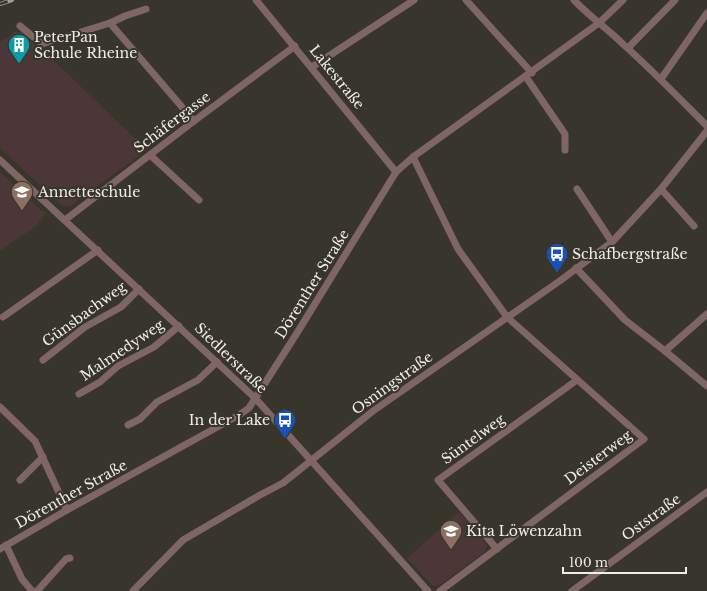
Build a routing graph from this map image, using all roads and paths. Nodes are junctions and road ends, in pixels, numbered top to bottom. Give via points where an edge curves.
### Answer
1 (256, 0) edge
2 (414, 0) edge
3 (466, 0) edge
4 (574, 0) edge
5 (623, 0) edge
6 (675, 0) edge
7 (146, 9) dead end
8 (707, 13) edge
9 (110, 23) junction
10 (599, 23) junction
11 (20, 26) dead end
12 (295, 46) junction
13 (628, 48) junction
14 (312, 67) junction
15 (529, 75) junction
16 (661, 80) junction
17 (194, 121) junction
18 (707, 126) edge
19 (707, 131) edge
20 (565, 150) dead end
21 (150, 155) junction
22 (414, 157) junction
23 (0, 160) edge
24 (396, 172) junction
25 (577, 189) dead end
26 (661, 189) junction
27 (199, 200) dead end
28 (65, 220) junction
29 (694, 226) dead end
30 (612, 242) junction
31 (98, 250) junction
32 (576, 268) junction
33 (139, 290) junction
34 (707, 314) edge
35 (3, 317) dead end
36 (507, 317) junction
37 (179, 326) junction
38 (665, 351) junction
39 (43, 360) dead end
40 (217, 362) junction
41 (577, 380) junction
42 (707, 386) edge
43 (79, 394) dead end
44 (256, 399) junction
45 (0, 407) edge
46 (128, 425) dead end
47 (43, 457) junction
48 (312, 460) junction
49 (20, 480) dead end
50 (707, 492) edge
51 (67, 510) junction
52 (3, 547) edge
53 (497, 549) junction
54 (70, 558) dead end
55 (32, 591) edge
56 (36, 591) edge
57 (133, 591) edge
58 (428, 591) edge
59 (440, 591) edge
60 (572, 591) edge

1 - 12 street, Lakestraße
2 - 14 street
3 - 15 street
4 - 10 street
5 - 10 street, Dörenther Straße
6 - 13 street
7 - 9 street
8 - 16 street
9 - 11 street via 42,44
9 - 17 street
10 - 13 street
10 - 15 street, Dörenther Straße
12 - 14 street, Lakestraße
12 - 17 street, Schäfergasse
13 - 16 street
14 - 24 street, Lakestraße
15 - 20 street via 565,134
15 - 22 street, Dörenther Straße
16 - 18 street
17 - 21 street, Schäfergasse
19 - 26 street, Osningstraße
21 - 27 street
21 - 28 street, Schäfergasse
22 - 24 street, Dörenther Straße
22 - 36 street via 458,249
23 - 28 street, Siedlerstraße
24 - 44 street, Dörenther Straße
25 - 30 street
26 - 29 street
26 - 30 street, Osningstraße
28 - 31 street, Siedlerstraße
30 - 32 street, Osningstraße
31 - 33 street, Siedlerstraße
31 - 35 street
32 - 36 street, Osningstraße
32 - 38 street via 625,320
33 - 37 street, Siedlerstraße
33 - 39 street, Günsbachweg via 121,307 85,327
34 - 38 street
36 - 41 street, Deisterweg
36 - 48 street, Osningstraße via 373,411
37 - 40 street, Siedlerstraße
37 - 43 street, Malmedyweg via 154,346 118,366 100,382
38 - 42 street
40 - 44 street, Siedlerstraße
40 - 46 street via 198,380 157,402 140,419
41 - 53 street, Süntelweg via 438,480
41 - 53 street, Deisterweg via 644,439
44 - 48 street, Siedlerstraße
44 - 51 street, Dörenther Straße via 239,415
45 - 47 street via 35,441
47 - 49 street
47 - 51 street
48 - 57 street, Osningstraße via 283,483 183,540
48 - 58 street, Siedlerstraße
50 - 60 street, Oststraße
51 - 52 street, Dörenther Straße
52 - 55 street
53 - 59 street, Deisterweg
54 - 56 street via 66,559

